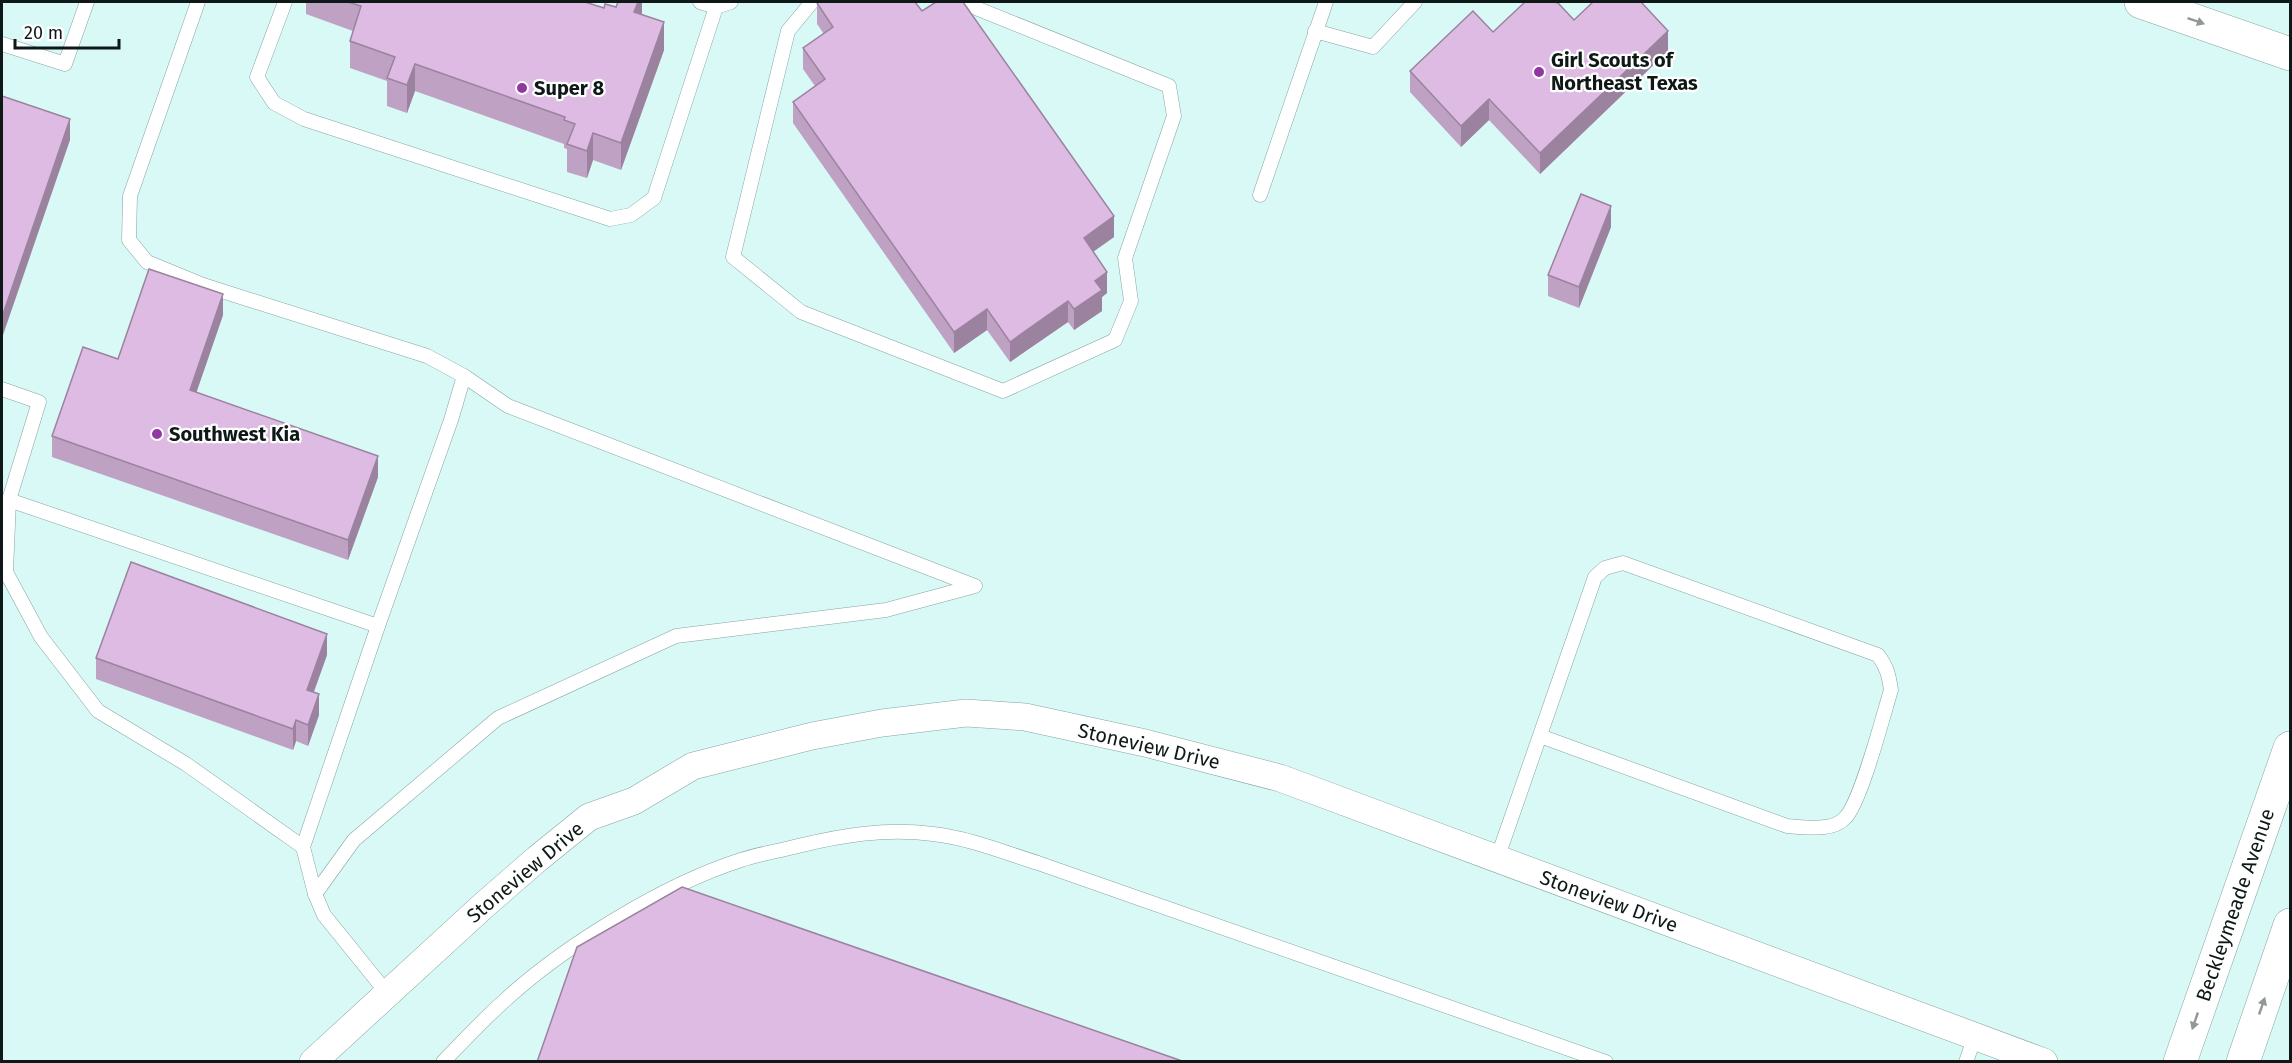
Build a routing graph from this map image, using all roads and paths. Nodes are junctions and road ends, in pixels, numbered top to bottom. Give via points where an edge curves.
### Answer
1 (87, 2) edge
2 (198, 2) edge
3 (285, 2) edge
4 (700, 2) edge
5 (731, 2) edge
6 (812, 2) edge
7 (961, 2) edge
8 (1326, 2) edge
9 (1415, 2) edge
10 (2141, 2) edge
11 (716, 7) junction
12 (1315, 31) junction
13 (2, 44) edge
14 (2290, 54) edge
15 (1260, 195) dead end
16 (464, 376) junction
17 (2, 389) edge
18 (9, 500) junction
19 (378, 626) junction
20 (1540, 736) junction
21 (2290, 748) edge
22 (303, 847) junction
23 (1497, 859) junction
24 (315, 894) junction
25 (2290, 925) edge
26 (387, 993) junction
27 (1975, 1036) junction
28 (313, 1062) edge
29 (443, 1062) edge
30 (1606, 1062) edge
31 (1966, 1062) edge
32 (2044, 1062) edge
33 (2181, 1062) edge
34 (2243, 1062) edge

1 - 13 lane via 65,64
2 - 16 lane via 130,196 129,240 147,262 203,285 427,356
3 - 11 lane via 257,76 274,103 304,119 610,219 631,215 654,198
4 - 11 lane
5 - 11 lane
6 - 7 lane via 788,31 733,257 801,312 1003,392 1115,340 1131,302 1125,258 1174,116 1169,86
8 - 12 lane
9 - 12 lane via 1373,47
10 -> 14 street
12 - 15 lane
16 - 19 lane
16 - 24 lane via 508,406 975,586 886,610 676,636 508,713 354,840
17 - 18 lane via 39,402
18 - 19 lane
18 - 22 lane via 6,572 41,637 98,711 186,764
19 - 22 lane
20 - 20 lane via 1595,577 1605,568 1623,563 1878,655 1887,667 1891,690 1856,800 1845,818 1832,826 1787,826
20 - 23 lane
21 -> 33 street, Beckleymeade Avenue
22 - 24 lane
23 - 26 street, Stoneview Drive via 1280,778 1145,743 1025,717 966,713 882,723 693,766 634,801 589,817
23 - 27 street, Stoneview Drive
24 - 26 lane via 324,915
34 -> 25 street
26 - 28 street, Stoneview Drive
27 - 31 lane
27 - 32 street, Stoneview Drive
29 - 30 lane via 505,1000 560,957 649,900 741,860 876,832 963,839

